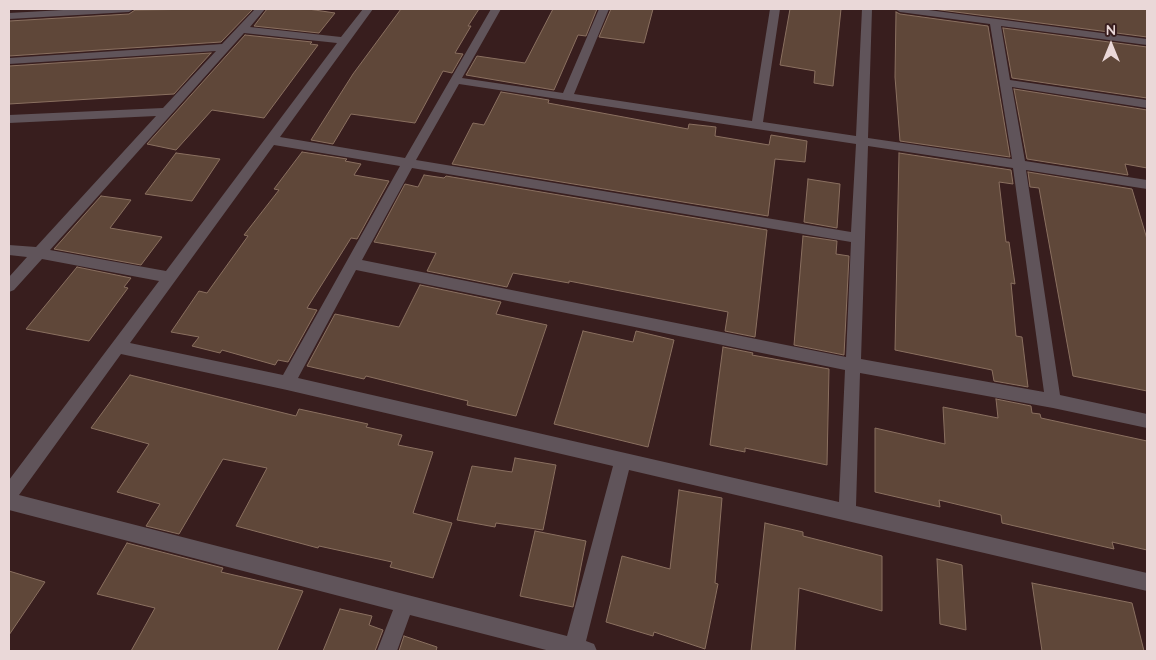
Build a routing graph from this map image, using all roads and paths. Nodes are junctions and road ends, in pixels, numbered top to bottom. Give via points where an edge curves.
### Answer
1 (129, 9) edge
2 (260, 9) edge
3 (368, 9) edge
4 (496, 9) edge
5 (604, 9) edge
6 (775, 9) edge
7 (867, 9) edge
8 (900, 9) edge
9 (12, 16) edge
10 (995, 21) junction
11 (241, 29) junction
12 (345, 41) junction
13 (1147, 42) edge
14 (224, 47) junction
15 (9, 61) edge
16 (456, 80) junction
17 (1006, 84) junction
18 (567, 96) junction
19 (1147, 104) edge
20 (166, 112) junction
21 (9, 119) edge
22 (757, 124) junction
23 (272, 140) junction
24 (862, 140) junction
25 (408, 163) junction
26 (1019, 165) junction
27 (1147, 184) edge
28 (859, 238) junction
29 (9, 250) edge
30 (38, 253) junction
31 (354, 264) junction
32 (170, 276) junction
33 (9, 286) edge
34 (118, 347) junction
35 (854, 365) junction
36 (287, 383) junction
37 (1053, 401) junction
38 (1147, 420) edge
39 (623, 461) junction
40 (9, 494) edge
41 (9, 501) edge
42 (847, 513) junction
43 (1147, 582) edge
44 (404, 605) junction
45 (578, 650) edge
46 (387, 651) edge

1 - 9 street
2 - 11 street
3 - 12 street
4 - 16 street
5 - 18 street
6 - 22 street
7 - 24 street
8 - 10 street
10 - 13 street
10 - 17 street
11 - 12 street
11 - 14 street
12 - 23 street
14 - 15 street
14 - 20 street
16 - 18 street
16 - 25 street
17 - 19 street
17 - 26 street
18 - 22 street
20 - 21 street
20 - 30 street
22 - 24 street
23 - 25 street
23 - 32 street
24 - 26 street
24 - 28 street
25 - 28 street
25 - 31 street
26 - 27 street
26 - 37 street
28 - 35 street
29 - 30 street
30 - 32 street
30 - 33 street
31 - 35 street
31 - 36 street
32 - 34 street
34 - 36 street
34 - 40 street
35 - 37 street
35 - 42 street
36 - 39 street
37 - 38 street
39 - 42 street
39 - 45 street
41 - 44 street
42 - 43 street
44 - 45 street
44 - 46 street

